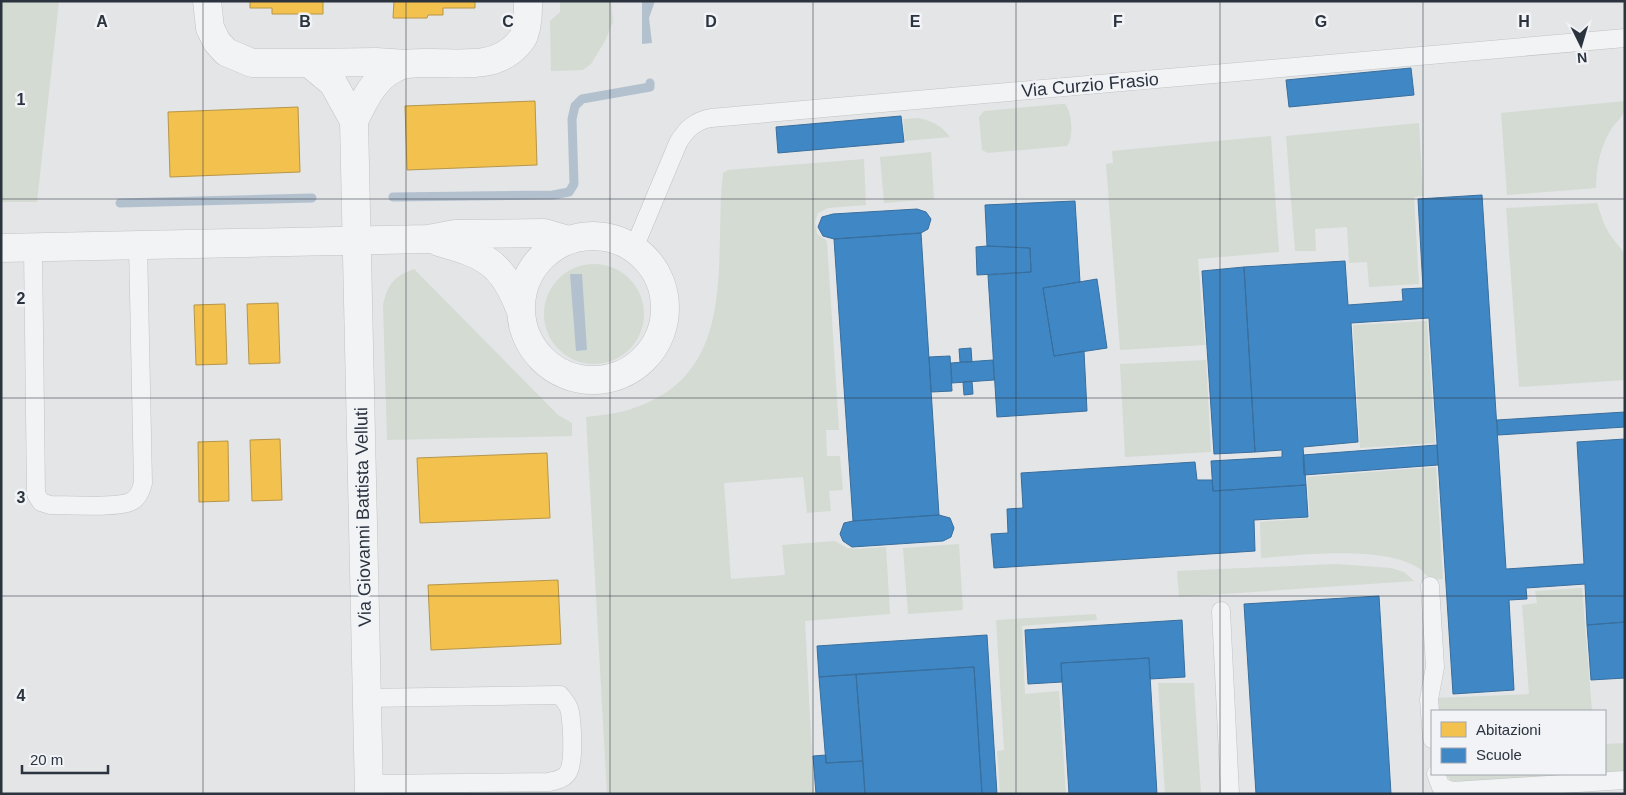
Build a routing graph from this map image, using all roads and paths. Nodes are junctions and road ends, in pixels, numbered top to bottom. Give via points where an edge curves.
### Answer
1 (207, 1) edge
2 (528, 1) edge
3 (1625, 38) edge
4 (309, 63) junction
5 (406, 64) junction
6 (354, 122) junction
7 (428, 239) junction
8 (568, 240) junction
9 (356, 241) junction
10 (138, 245) junction
11 (1, 248) edge
12 (33, 248) junction
13 (634, 248) junction
14 (520, 309) junction
15 (1430, 586) dead end
16 (1221, 611) dead end
17 (366, 698) junction
18 (1431, 726) edge
19 (1436, 775) edge
20 (1625, 780) edge
21 (369, 789) edge
22 (1230, 794) edge

1 - 4 street via 210,28 226,52 252,63
2 - 5 street via 524,37 503,58 480,64
3 - 13 lane, Via Curzio Frasio via 700,120 683,134
4 - 5 street
4 - 6 street via 333,83
5 - 6 street via 394,68 378,81
6 - 9 street, Via Giovanni Battista Velluti
7 - 8 street via 454,234 544,233
7 - 9 street
7 - 14 street via 474,253 488,262 506,280
8 - 13 street via 597,235 616,239
8 - 14 street via 550,249 536,263 528,275
9 - 10 street
9 - 17 street, Via Giovanni Battista Velluti
10 - 12 street
10 - 12 lane via 143,483 136,499 119,505 50,505 41,502 36,494
11 - 12 street
13 - 14 street via 649,261 659,278 666,306 664,326 656,344 644,360 628,371 599,380 561,373 544,362 532,346 523,328
15 - 18 lane via 1435,667 1429,700
16 - 22 lane
17 - 21 street, Via Giovanni Battista Velluti
17 - 21 lane via 560,695 570,710 572,758 568,773 549,782
19 - 20 lane via 1441,787 1452,791

